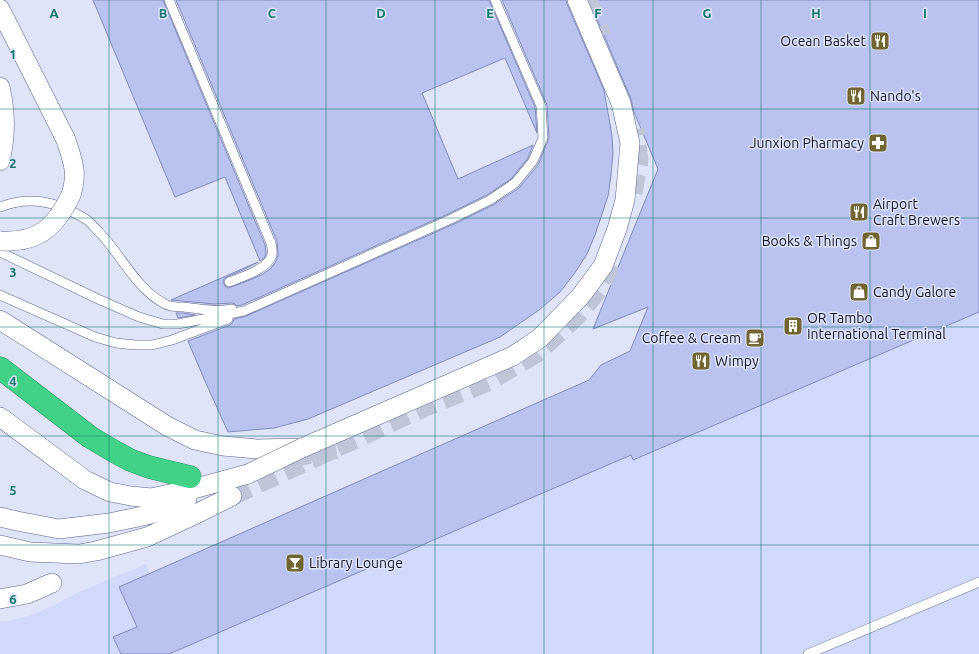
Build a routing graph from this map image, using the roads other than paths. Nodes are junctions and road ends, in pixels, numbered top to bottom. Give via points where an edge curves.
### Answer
1 (169, 0) edge
2 (495, 0) edge
3 (577, 0) edge
4 (0, 9) edge
5 (0, 87) edge
6 (2, 112) edge
7 (0, 161) edge
8 (0, 207) edge
9 (0, 241) edge
10 (0, 252) edge
11 (230, 282) dead end
12 (0, 295) edge
13 (257, 305) junction
14 (244, 311) junction
15 (0, 320) edge
16 (0, 368) edge
17 (6, 421) edge
18 (302, 448) junction
19 (248, 474) junction
20 (190, 477) dead end
21 (232, 496) tunnel mouth
22 (0, 517) edge
23 (0, 545) edge
24 (979, 582) edge
25 (52, 583) dead end
26 (0, 599) edge
27 (808, 654) edge

1 - 11 lane via 268,235 272,250 268,263 261,269
2 - 13 lane via 541,106 543,138 533,161 515,183 490,200
3 - 18 street via 621,103 630,143 625,200 603,266 580,297 540,338 513,356
4 - 9 street, bridge via 66,140 75,173 71,195 48,228 20,241
5 - 6 street
6 - 7 street via 5,130
8 - 13 lane via 12,203 41,201 79,215 102,235 141,286 168,305 228,310
10 - 14 lane via 139,317 163,324 178,324
12 - 14 lane via 95,337 135,345 152,345 172,340
13 - 14 lane
15 - 18 street via 167,426 195,440 257,449
16 - 20 highway via 90,437 110,449 149,467
17 - 19 street via 85,480 110,492 150,498
18 - 19 street, bridge
19 - 22 street via 151,514 109,523 59,529
21 - 23 street via 147,537 96,551 79,554 30,552
24 - 27 lane
25 - 26 street via 27,594

